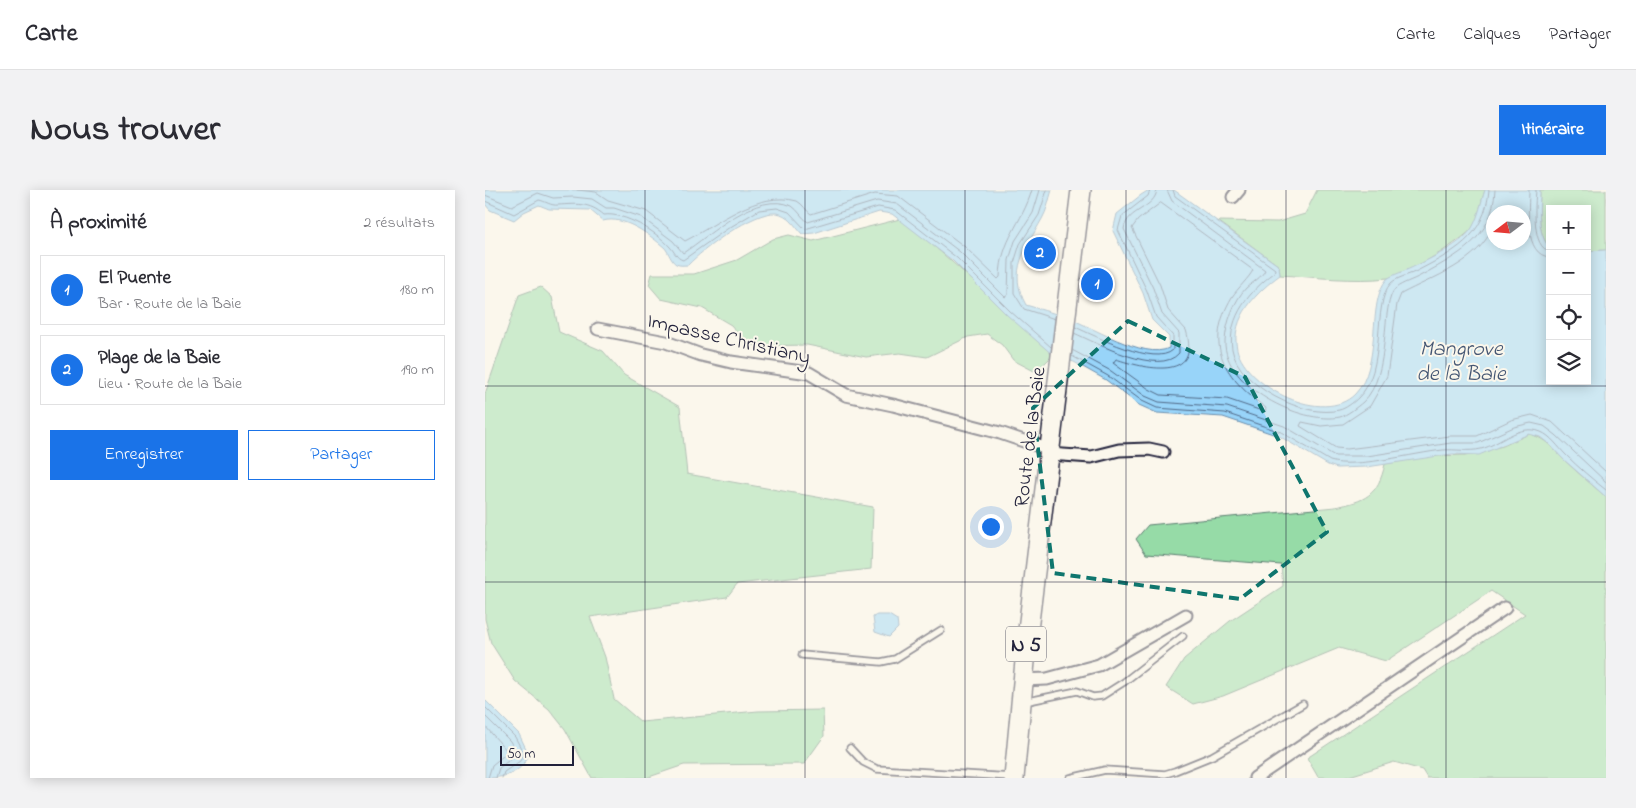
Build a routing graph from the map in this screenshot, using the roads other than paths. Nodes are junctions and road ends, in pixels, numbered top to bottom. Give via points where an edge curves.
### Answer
1 (1081, 190) edge
2 (598, 329) dead end
3 (1049, 452) junction
4 (1163, 452) dead end
5 (1505, 608) dead end
6 (1185, 615) dead end
7 (941, 630) dead end
8 (1183, 636) dead end
9 (802, 655) dead end
10 (1022, 680) junction
11 (1020, 702) junction
12 (1303, 704) dead end
13 (850, 748) dead end
14 (1014, 778) edge
15 (1069, 778) edge
16 (1255, 778) edge

1 - 3 main road, Route de la Baie / N 5
2 - 3 street, Impasse Christiany via 667,342 731,362 809,373 846,395 1000,433
3 - 4 street, Impasse Christiany via 1091,457 1111,451 1140,449
3 - 10 main road, Route de la Baie / N 5
5 - 16 street
6 - 10 street via 1099,665 1047,679
7 - 9 lane via 895,659 881,662
8 - 11 lane via 1102,696 1093,697 1077,691
10 - 11 main road, Route de la Baie / N 5
11 - 14 main road, Route de la Baie / N 5
12 - 15 lane via 1212,756 1175,772 1105,770
13 - 14 lane via 863,762 877,769

